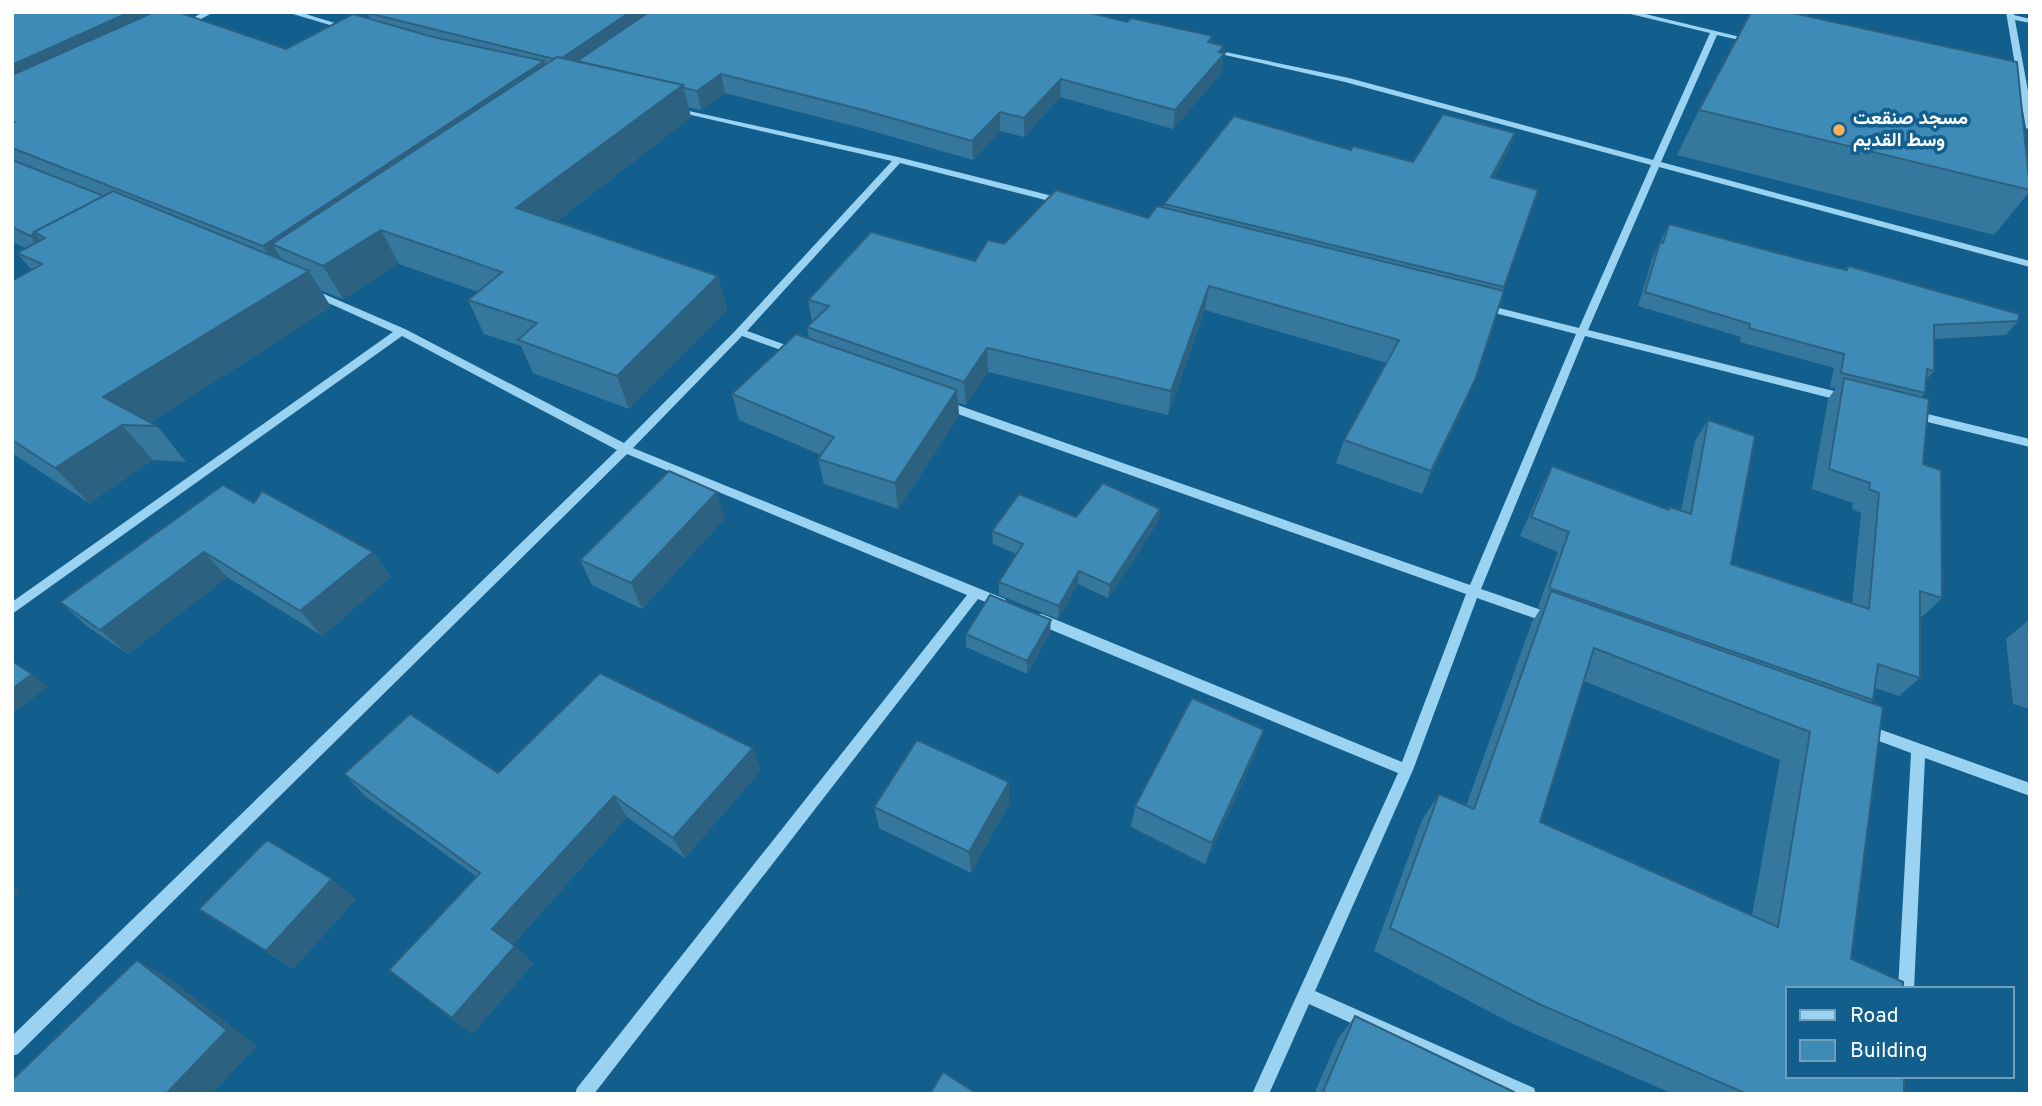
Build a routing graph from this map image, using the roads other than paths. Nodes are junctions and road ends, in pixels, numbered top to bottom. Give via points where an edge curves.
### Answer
1 (210, 12) edge
2 (290, 12) edge
3 (1626, 12) edge
4 (2010, 15) edge
5 (2030, 21) edge
6 (173, 29) edge
7 (356, 30) edge
8 (1714, 32) junction
9 (1769, 45) edge
10 (1202, 49) edge
11 (2000, 98) edge
12 (2029, 104) edge
13 (656, 105) edge
14 (2030, 128) edge
15 (898, 160) junction
16 (1657, 162) junction
17 (1072, 204) edge
18 (2030, 264) edge
19 (292, 284) edge
20 (1475, 305) edge
21 (401, 331) junction
22 (740, 332) junction
23 (1582, 332) junction
24 (805, 355) edge
25 (1855, 400) edge
26 (936, 402) edge
27 (1896, 410) edge
28 (2030, 443) edge
29 (625, 449) junction
30 (1473, 592) junction
31 (976, 593) junction
32 (12, 609) edge
33 (1014, 609) edge
34 (1026, 614) edge
35 (1564, 624) edge
36 (1852, 726) edge
37 (1918, 749) junction
38 (1406, 770) junction
39 (2030, 790) edge
40 (1906, 987) edge
41 (1304, 995) junction
42 (12, 1048) edge
43 (583, 1094) edge
44 (1260, 1094) edge
45 (1528, 1094) edge

1 - 6 street
2 - 7 street
3 - 8 street
4 - 5 street
4 - 12 street
8 - 9 street
8 - 16 street
10 - 16 street via 1346,80
11 - 12 street
12 - 14 street
13 - 15 street
15 - 17 street
15 - 22 street
16 - 18 street
16 - 23 street
19 - 21 street
20 - 23 street
21 - 29 street
21 - 32 street
22 - 24 street
22 - 29 street
23 - 25 street
23 - 30 street
26 - 30 street
27 - 28 street
29 - 31 street
29 - 42 street
30 - 35 street
30 - 38 street
31 - 33 street
31 - 43 street
34 - 38 street
36 - 37 street
37 - 39 street
37 - 40 street
38 - 41 street
41 - 44 street
41 - 45 street

